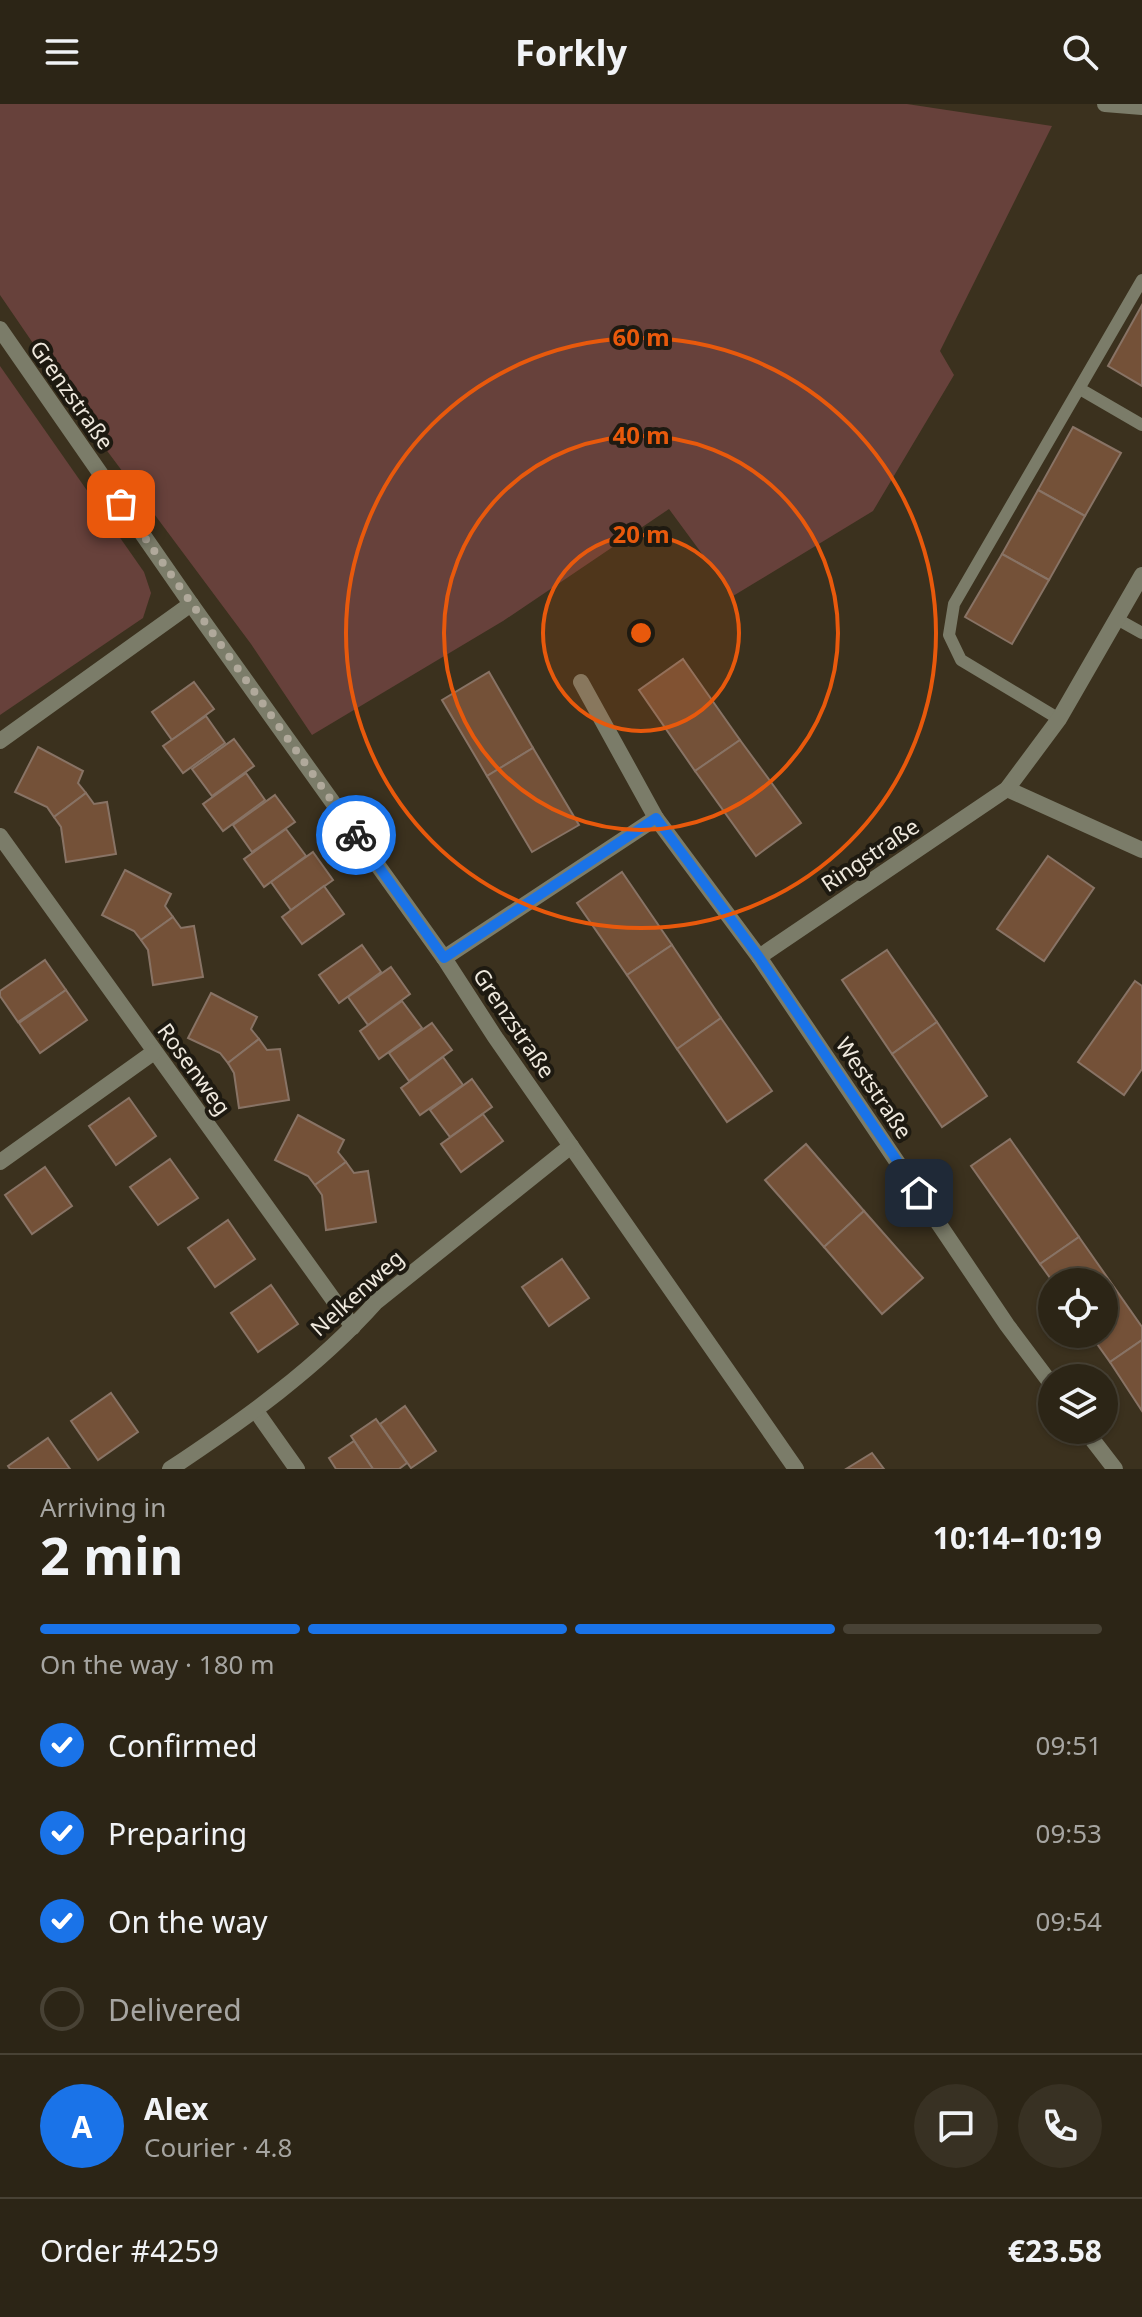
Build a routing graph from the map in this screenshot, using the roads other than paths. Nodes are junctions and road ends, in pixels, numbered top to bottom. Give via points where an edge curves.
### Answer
1 (1104, 104) edge
2 (1142, 107) edge
3 (1142, 280) edge
4 (0, 329) edge
5 (1080, 389) junction
6 (1142, 425) edge
7 (1142, 575) edge
8 (191, 604) junction
9 (1117, 619) junction
10 (1142, 633) edge
11 (581, 682) dead end
12 (1059, 719) junction
13 (0, 741) edge
14 (1007, 789) junction
15 (656, 818) junction
16 (0, 836) edge
17 (1142, 850) edge
18 (759, 957) junction
19 (444, 958) junction
20 (154, 1052) junction
21 (571, 1146) junction
22 (0, 1162) edge
23 (353, 1327) junction
24 (1038, 1366) edge
25 (256, 1411) junction
26 (1096, 1444) edge
27 (170, 1469) edge
28 (297, 1469) edge
29 (796, 1469) edge
30 (1115, 1469) edge

1 - 2 street
3 - 5 lane
4 - 8 street, Grenzstraße
5 - 6 lane
5 - 12 lane via 954,604 949,635 961,660
7 - 9 street, Ringstraße
8 - 13 street
8 - 19 street, Grenzstraße
9 - 10 lane
9 - 12 street, Ringstraße
11 - 15 street, Weststraße
12 - 14 street, Ringstraße
14 - 17 street
14 - 18 street, Ringstraße
15 - 18 street, Weststraße
15 - 19 street
16 - 20 street, Rosenweg
18 - 24 street, Weststraße
19 - 21 street, Grenzstraße
20 - 22 street
20 - 23 street, Rosenweg
21 - 23 street, Nelkenweg via 376,1302
21 - 29 street, Grenzstraße
23 - 25 street, Nelkenweg
25 - 27 street, Nelkenweg
25 - 28 street
26 - 30 street

